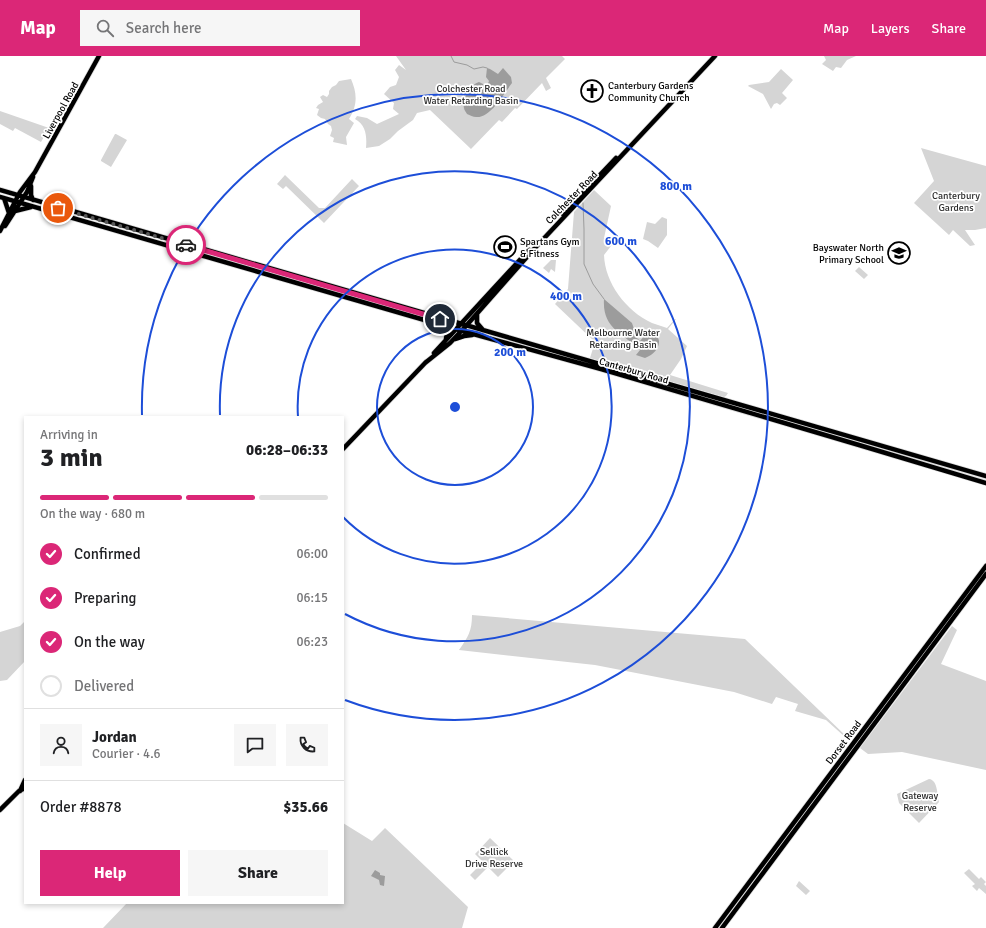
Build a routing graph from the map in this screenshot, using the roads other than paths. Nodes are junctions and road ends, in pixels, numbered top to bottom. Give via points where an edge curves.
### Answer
1 (100, 56) edge
2 (715, 56) edge
3 (631, 145) junction
4 (35, 172) junction
5 (31, 184) junction
6 (0, 190) edge
7 (2, 197) edge
8 (21, 197) junction
9 (33, 200) junction
10 (18, 202) junction
11 (33, 206) junction
12 (15, 211) junction
13 (9, 213) junction
14 (101, 223) junction
15 (0, 231) edge
16 (152, 235) junction
17 (150, 240) junction
18 (250, 266) junction
19 (477, 314) junction
20 (442, 325) junction
21 (463, 325) junction
22 (459, 330) junction
23 (485, 332) junction
24 (478, 335) junction
25 (453, 340) junction
26 (519, 340) junction
27 (445, 341) junction
28 (517, 347) junction
29 (425, 363) junction
30 (659, 384) junction
31 (729, 401) junction
32 (728, 407) junction
33 (344, 448) edge
34 (940, 463) junction
35 (938, 469) junction
36 (986, 476) edge
37 (986, 483) edge
38 (986, 566) edge
39 (986, 574) edge
40 (946, 624) junction
41 (24, 785) edge
42 (0, 810) edge
43 (769, 861) junction
44 (715, 928) edge
45 (722, 928) edge

1 - 4 main road, Liverpool Road
2 - 3 main road, Colchester Road
3 - 19 main road, Colchester Road
3 - 21 main road, Colchester Road via 591,183
4 - 5 main road, Liverpool Road
4 - 8 main road, Liverpool Road
5 - 8 main road, Liverpool Road
5 - 9 main road
6 - 8 main road, Canterbury Road
7 - 10 main road, Canterbury Road
7 - 13 main road
8 - 9 main road, Canterbury Road
8 - 10 main road, Liverpool Road
9 - 14 main road, Canterbury Road
10 - 11 main road, Canterbury Road
10 - 12 main road, Liverpool Road
10 - 13 main road, Liverpool Road
11 - 12 main road
11 - 14 main road, Canterbury Road
12 - 15 main road, Liverpool Road
13 - 15 main road, Liverpool Road
14 - 16 main road, Canterbury Road
14 - 17 main road, Canterbury Road
16 - 17 main road
16 - 18 main road, Canterbury Road
17 - 18 main road, Canterbury Road
18 - 20 main road, Canterbury Road
18 - 21 main road, Canterbury Road
19 - 21 main road, Colchester Road
19 - 23 main road via 476,321
20 - 22 main road, Canterbury Road
20 - 27 main road via 447,332
21 - 22 main road, Colchester Road
21 - 23 main road, Canterbury Road
22 - 24 main road, Canterbury Road
22 - 25 main road, Colchester Road
22 - 27 main road, Colchester Road
23 - 26 main road, Canterbury Road
24 - 25 main road via 467,335
24 - 28 main road, Canterbury Road
25 - 29 main road, Colchester Road
26 - 28 main road
26 - 30 main road, Canterbury Road
27 - 29 main road, Colchester Road
28 - 30 main road, Canterbury Road
29 - 33 main road, Colchester Road
30 - 31 main road, Canterbury Road
30 - 32 main road, Canterbury Road
31 - 32 main road
31 - 34 main road, Canterbury Road
32 - 35 main road, Canterbury Road
34 - 35 main road
34 - 36 main road, Canterbury Road
35 - 37 main road, Canterbury Road
38 - 40 main road, Dorset Road
39 - 40 main road, Dorset Road
40 - 43 main road, Dorset Road
41 - 42 main road
43 - 44 main road, Dorset Road
43 - 45 main road, Dorset Road

